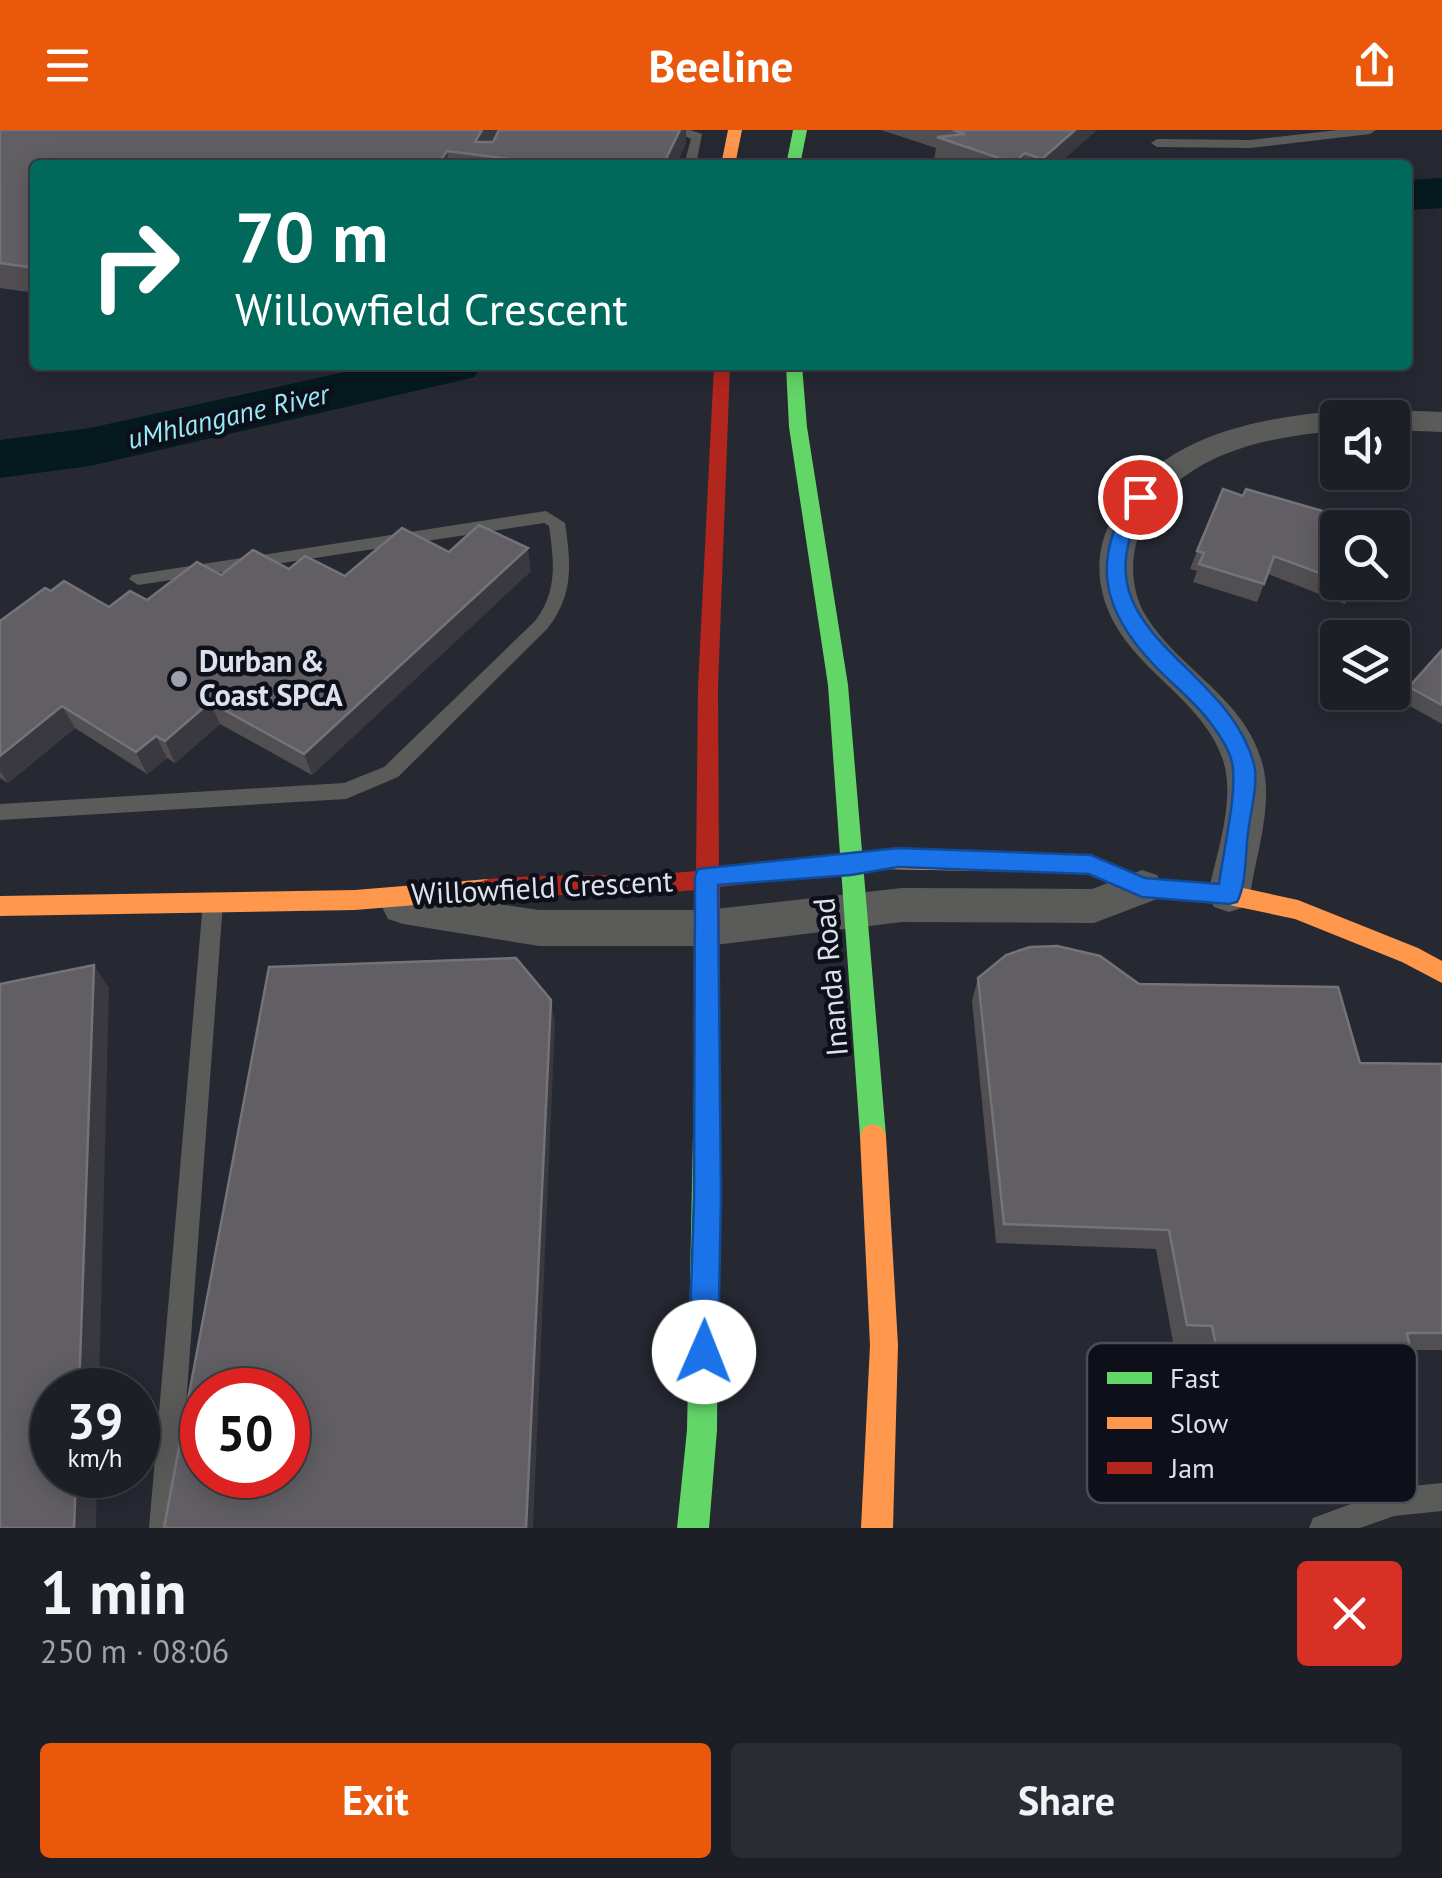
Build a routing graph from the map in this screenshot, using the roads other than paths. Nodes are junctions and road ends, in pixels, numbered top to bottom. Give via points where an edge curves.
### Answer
1 (678, 130) edge
2 (735, 130) edge
3 (800, 130) edge
4 (1370, 130) edge
5 (1158, 143) dead end
6 (691, 160) edge
7 (729, 160) edge
8 (793, 160) edge
9 (722, 370) edge
10 (794, 370) edge
11 (1410, 421) edge
12 (1442, 422) edge
13 (1320, 423) edge
14 (138, 579) dead end
15 (0, 812) edge
16 (851, 866) junction
17 (706, 876) junction
18 (1142, 887) junction
19 (1229, 895) junction
20 (355, 900) junction
21 (213, 902) junction
22 (0, 906) edge
23 (856, 911) junction
24 (706, 928) junction
25 (1442, 972) edge
26 (1442, 1497) edge
27 (1417, 1500) edge
28 (1391, 1503) edge
29 (163, 1528) edge
30 (692, 1528) edge
31 (877, 1528) edge
32 (1324, 1528) edge

1 - 6 lane via 698,137
2 - 7 main road
3 - 8 main road
4 - 5 lane via 1250,144
9 - 17 main road
10 - 16 main road, Inanda Road via 838,685
11 - 12 street
13 - 19 street via 1233,439 1163,473 1124,523 1115,555 1131,621 1214,711 1244,768
14 - 15 lane via 546,517 557,523 564,580 554,610 541,624 391,772 360,788
16 - 17 main road, Willowfield Crescent
16 - 18 main road, Willowfield Crescent via 898,858 1091,864
16 - 23 main road, Inanda Road
17 - 20 main road, Willowfield Crescent
17 - 24 main road
18 - 19 main road, Willowfield Crescent
18 - 23 street, Willowfield Crescent via 1094,906 902,905
19 - 25 main road, Willowfield Crescent via 1298,910
20 - 21 main road, Willowfield Crescent
20 - 24 street, Willowfield Crescent via 539,928
21 - 22 main road, Willowfield Crescent
21 - 29 lane
23 - 24 street, Willowfield Crescent
23 - 31 main road, Inanda Road via 884,1346
24 - 30 main road via 708,1197 702,1430
26 - 27 lane
28 - 32 lane

